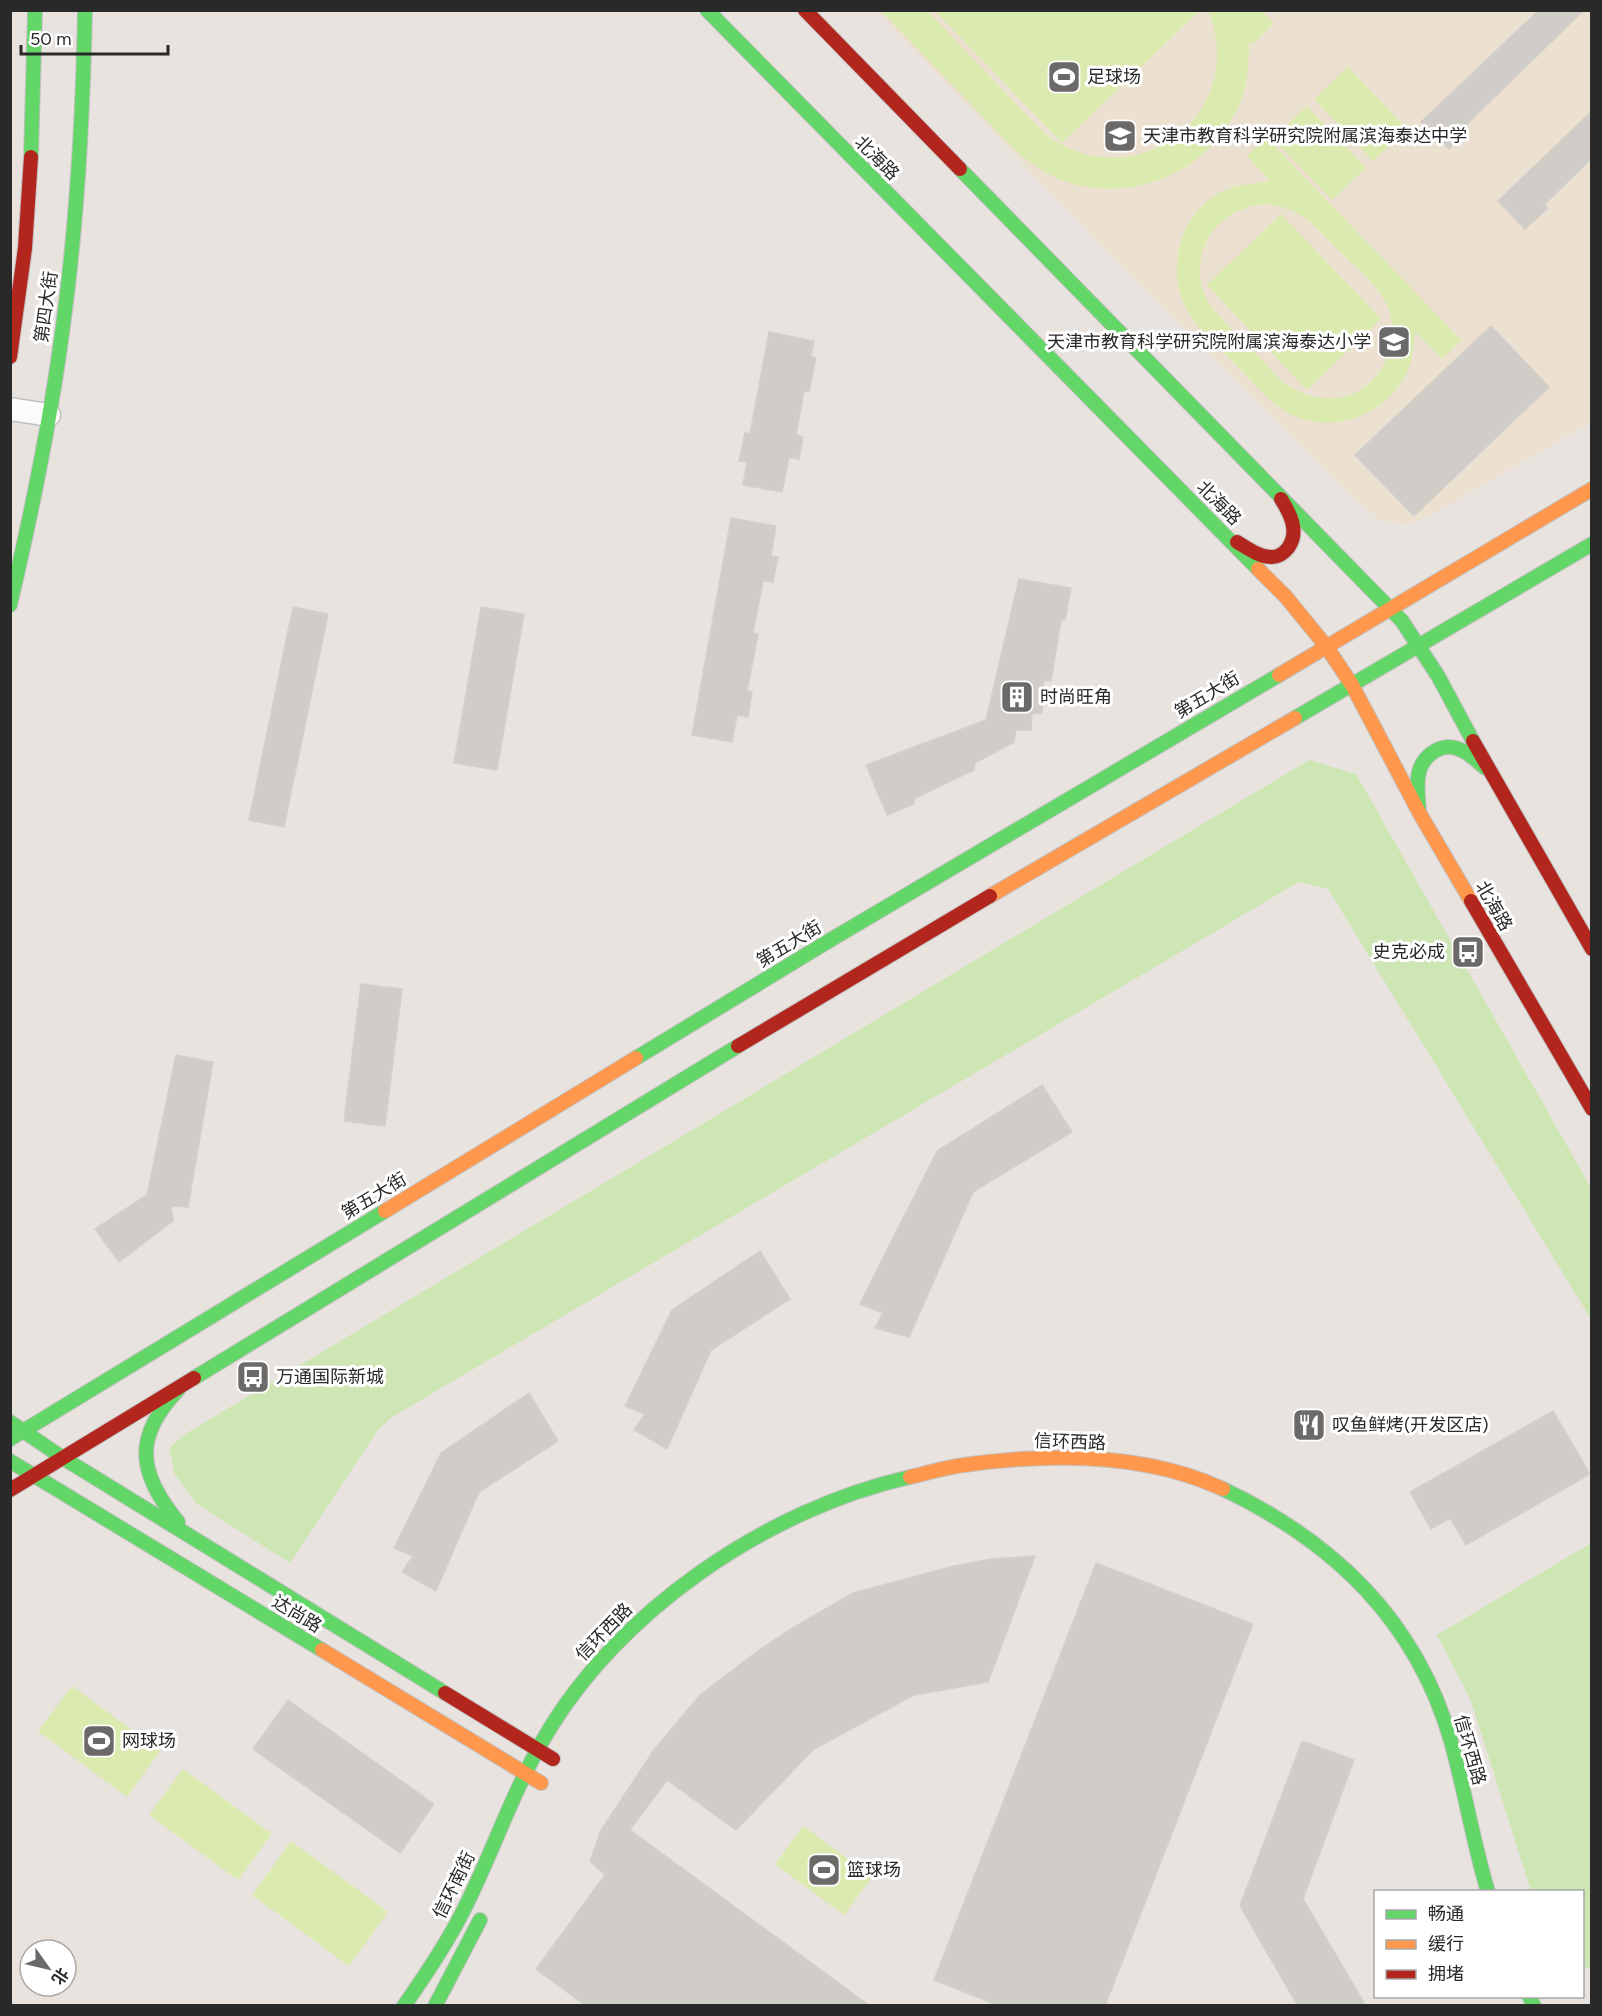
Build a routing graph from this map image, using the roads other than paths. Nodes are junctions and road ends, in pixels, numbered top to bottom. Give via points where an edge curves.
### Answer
1 (35, 10) edge
2 (85, 10) edge
3 (707, 10) edge
4 (805, 10) edge
5 (10, 357) edge
6 (10, 409) edge
7 (49, 415) junction
8 (1274, 489) junction
9 (1592, 489) edge
10 (1226, 535) junction
11 (1592, 544) edge
12 (1336, 552) junction
13 (1460, 568) junction
14 (1372, 571) dead end
15 (1415, 581) dead end
16 (1358, 592) dead end
17 (1286, 597) junction
18 (10, 605) edge
19 (1390, 607) junction
20 (1482, 608) junction
21 (1406, 627) junction
22 (1297, 632) dead end
23 (1356, 634) junction
24 (1374, 636) dead end
25 (1451, 643) dead end
26 (1419, 645) junction
27 (1326, 646) junction
28 (1385, 647) dead end
29 (1292, 650) dead end
30 (1447, 662) dead end
31 (1378, 670) junction
32 (1335, 676) junction
33 (1352, 685) junction
34 (1376, 686) dead end
35 (1257, 687) junction
36 (1377, 703) dead end
37 (1459, 715) junction
38 (1282, 726) junction
39 (1390, 758) junction
40 (1491, 774) junction
41 (1420, 814) junction
42 (1592, 949) edge
43 (1592, 1109) edge
44 (186, 1383) junction
45 (10, 1422) edge
46 (23, 1430) junction
47 (10, 1439) edge
48 (63, 1458) junction
49 (10, 1461) edge
50 (34, 1476) junction
51 (10, 1490) edge
52 (202, 1542) junction
53 (537, 1748) junction
54 (525, 1773) junction
55 (1487, 1890) edge
56 (486, 1906) dead end
57 (404, 2006) edge
58 (435, 2006) edge

1 - 5 main road, 第四大街 via 30,179
2 - 7 main road, 第四大街 via 77,212
3 - 10 main road, 北海路
4 - 8 main road
6 - 7 street
7 - 18 main road, 第四大街 via 38,488
8 - 10 main road via 1288,509 1294,534 1282,555 1261,555
8 - 12 main road
9 - 13 main road, 第五大街
10 - 17 main road, 北海路
11 - 20 main road
12 - 14 main road
12 - 16 main road
12 - 19 main road
13 - 15 main road
13 - 19 main road, 第五大街
13 - 21 main road via 1426,595
17 - 22 main road
17 - 23 main road via 1329,627
17 - 27 main road, 北海路
19 - 21 main road
19 - 23 main road, 第五大街
20 - 21 main road
20 - 25 main road via 1461,627
20 - 26 main road
21 - 26 main road
23 - 24 main road
23 - 27 main road, 第五大街
23 - 32 main road
26 - 31 main road
26 - 37 main road
27 - 32 main road, 北海路
27 - 35 main road, 第五大街
28 - 31 main road
29 - 35 main road
30 - 37 main road
31 - 33 main road
31 - 34 main road
32 - 33 main road, 北海路
32 - 38 main road
33 - 38 main road
33 - 39 main road, 北海路
35 - 46 main road, 第五大街 via 832,939
36 - 39 main road
37 - 40 main road
38 - 44 main road via 853,976
39 - 41 main road, 北海路
40 - 41 main road via 1467,751 1451,745 1437,749 1422,762 1417,785
40 - 42 main road
41 - 43 main road, 北海路
44 - 48 main road
44 - 52 main road via 150,1426 146,1456 160,1501
45 - 46 main road
46 - 47 main road, 第五大街
46 - 48 main road
48 - 50 main road
48 - 52 main road, 达尚路
49 - 50 main road
50 - 51 main road
50 - 54 main road, 达尚路
52 - 53 main road, 达尚路
53 - 54 main road, 信环西路
53 - 54 main road, 达尚路 via 556,1754 539,1789
53 - 55 main road, 信环西路 via 592,1668 640,1618 689,1579 748,1541 812,1510 881,1485 971,1462 1053,1457 1150,1466 1220,1488 1287,1523 1330,1554 1385,1611 1425,1678 1448,1733
54 - 57 main road, 信环南街 via 465,1908
56 - 58 main road

